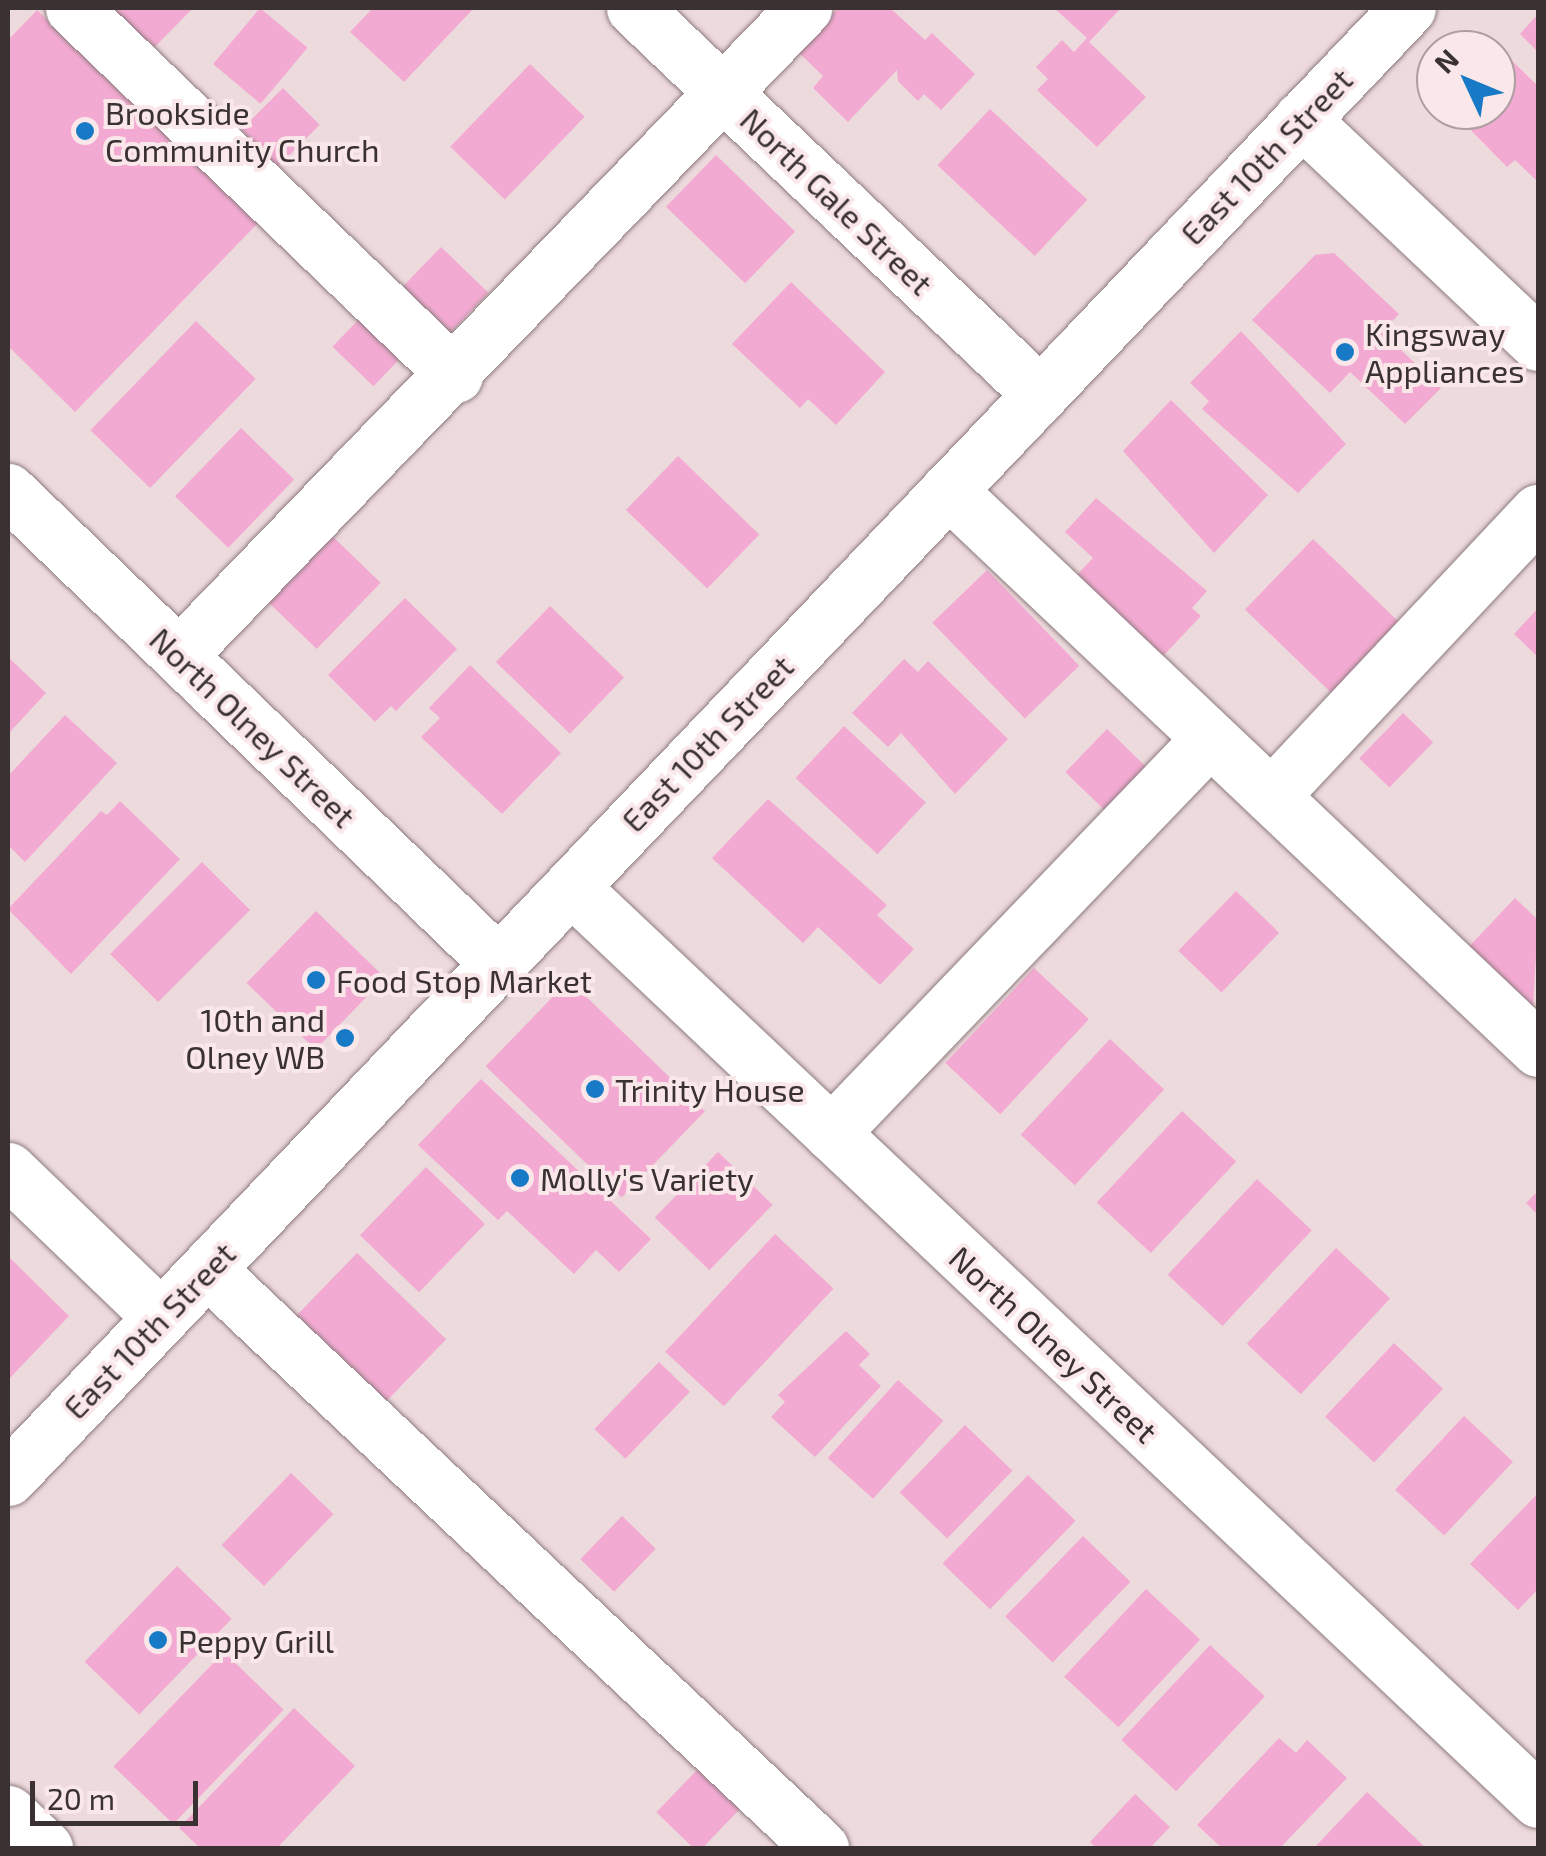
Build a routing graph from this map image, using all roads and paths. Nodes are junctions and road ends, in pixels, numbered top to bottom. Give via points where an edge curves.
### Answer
1 (73, 8) edge
2 (634, 8) edge
3 (804, 8) edge
4 (1408, 8) edge
5 (724, 93) junction
6 (1301, 119) junction
7 (1538, 344) edge
8 (455, 375) junction
9 (1040, 394) junction
10 (948, 490) junction
11 (8, 491) edge
12 (1538, 512) edge
13 (179, 655) junction
14 (1210, 738) junction
15 (1270, 796) junction
16 (570, 886) junction
17 (498, 963) junction
18 (1538, 1050) edge
19 (831, 1133) junction
20 (8, 1170) edge
21 (206, 1269) junction
22 (161, 1317) junction
23 (8, 1478) edge
24 (1538, 1800) edge
25 (8, 1814) edge
26 (45, 1848) edge
27 (821, 1848) edge

1 - 8 street
2 - 5 street, North Gale Street
3 - 5 street
4 - 6 street, East 10th Street
5 - 8 street
5 - 9 street, North Gale Street
6 - 7 street
6 - 9 street, East 10th Street
8 - 13 street
9 - 10 street, East 10th Street
10 - 14 street
10 - 16 street, East 10th Street
11 - 13 street, North Olney Street
12 - 15 street
13 - 17 street, North Olney Street
14 - 15 street
14 - 19 street
15 - 18 street
16 - 17 street, East 10th Street
16 - 19 street, North Olney Street
17 - 21 street, East 10th Street
19 - 24 street, North Olney Street
20 - 22 street
21 - 22 street, East 10th Street
21 - 27 street
22 - 23 street, East 10th Street
25 - 26 street

